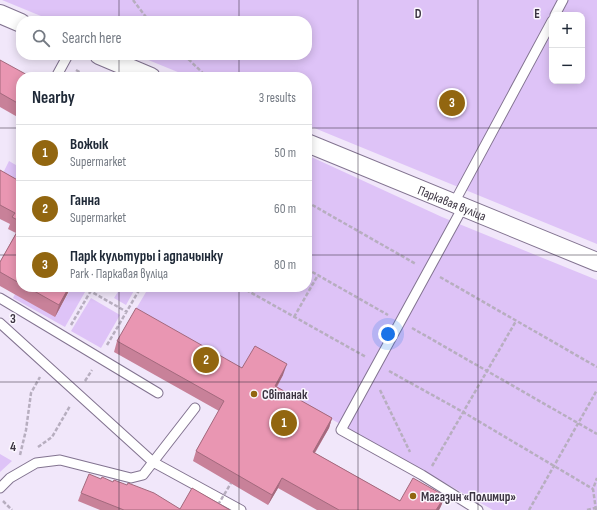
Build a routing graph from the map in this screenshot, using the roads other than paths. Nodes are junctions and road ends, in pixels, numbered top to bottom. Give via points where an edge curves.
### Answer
1 (563, 0) edge
2 (557, 12) edge
3 (0, 14) edge
4 (16, 21) edge
5 (549, 27) edge
6 (65, 60) edge
7 (111, 60) edge
8 (59, 72) edge
9 (139, 72) edge
10 (312, 145) edge
11 (459, 205) junction
12 (597, 262) edge
13 (0, 298) edge
14 (0, 323) edge
15 (158, 393) dead end
16 (195, 408) dead end
17 (153, 462) junction
18 (0, 488) edge
19 (241, 510) edge
20 (478, 510) edge

1 - 2 lane
3 - 4 street
5 - 11 lane
6 - 8 lane
7 - 9 street
10 - 11 street, Паркавая вуліца
11 - 12 street, Паркавая вуліца
11 - 20 lane via 429,271 341,430
13 - 15 lane
14 - 17 lane
16 - 17 lane
17 - 18 lane via 142,476 131,478 60,460 36,463 10,478
17 - 19 lane

